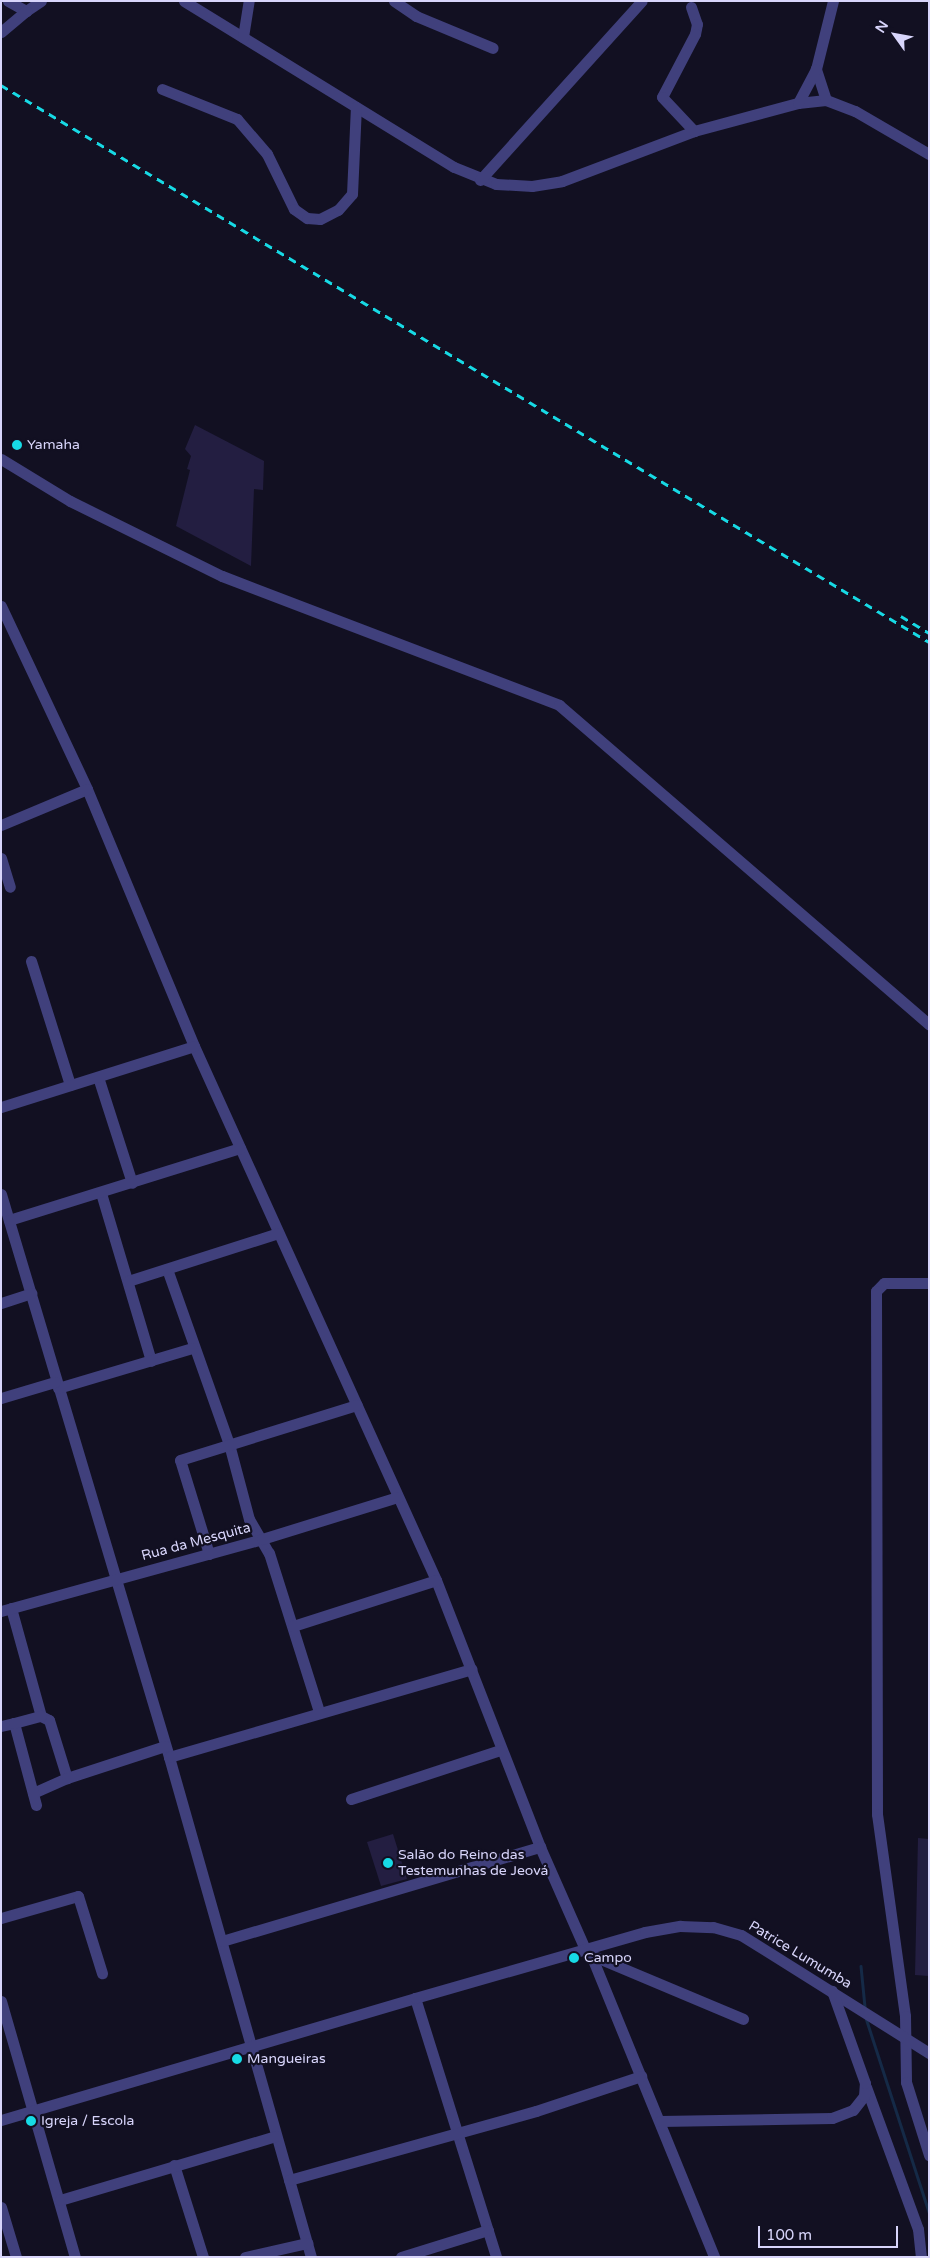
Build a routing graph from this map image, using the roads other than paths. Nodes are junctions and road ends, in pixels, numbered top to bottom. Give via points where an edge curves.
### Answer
1 (8, 1) edge
2 (41, 1) edge
3 (184, 1) edge
4 (249, 1) edge
5 (394, 1) edge
6 (642, 1) edge
7 (833, 1) edge
8 (691, 7) dead end
9 (26, 11) junction
10 (1, 32) edge
11 (243, 37) junction
12 (493, 48) dead end
13 (816, 69) junction
14 (162, 89) dead end
15 (826, 100) junction
16 (798, 103) junction
17 (356, 107) junction
18 (694, 131) junction
19 (929, 154) edge
20 (480, 180) junction
21 (1, 459) edge
22 (1, 606) edge
23 (87, 789) junction
24 (1, 826) edge
25 (1, 858) edge
26 (10, 888) dead end
27 (31, 961) dead end
28 (929, 1024) edge
29 (194, 1046) junction
30 (98, 1077) junction
31 (70, 1086) junction
32 (1, 1107) edge
33 (240, 1148) junction
34 (132, 1183) junction
35 (101, 1193) junction
36 (1, 1194) edge
37 (9, 1220) junction
38 (278, 1233) junction
39 (167, 1269) junction
40 (128, 1281) junction
41 (929, 1283) edge
42 (31, 1293) junction
43 (1, 1303) edge
44 (192, 1348) junction
45 (152, 1361) junction
46 (57, 1385) junction
47 (1, 1398) edge
48 (356, 1405) junction
49 (229, 1444) junction
50 (398, 1497) junction
51 (262, 1539) junction
52 (209, 1554) junction
53 (114, 1580) junction
54 (436, 1580) junction
55 (6, 1610) edge
56 (293, 1626) junction
57 (471, 1669) junction
58 (319, 1712) junction
59 (41, 1716) junction
60 (14, 1723) junction
61 (1, 1726) edge
62 (500, 1750) junction
63 (167, 1752) junction
64 (67, 1778) junction
65 (351, 1799) dead end
66 (540, 1848) junction
67 (1, 1918) edge
68 (222, 1941) junction
69 (588, 1952) junction
70 (102, 1973) dead end
71 (832, 1991) junction
72 (415, 1998) junction
73 (2, 2006) edge
74 (743, 2019) dead end
75 (905, 2039) junction
76 (252, 2045) junction
77 (929, 2053) edge
78 (640, 2076) junction
79 (865, 2083) junction
80 (33, 2109) junction
81 (1, 2120) edge
82 (660, 2121) junction
83 (459, 2131) junction
84 (276, 2136) junction
85 (929, 2155) edge
86 (174, 2165) junction
87 (289, 2180) junction
88 (60, 2200) junction
89 (1, 2207) edge
90 (488, 2230) junction
91 (307, 2243) junction
92 (16, 2257) edge
93 (75, 2257) edge
94 (203, 2257) edge
95 (246, 2257) edge
96 (311, 2257) edge
97 (402, 2257) edge
98 (496, 2257) edge
99 (714, 2257) edge
100 (921, 2257) edge

1 - 9 street
2 - 9 street
3 - 11 street
4 - 11 street
5 - 12 street via 416,16
6 - 20 street
7 - 13 street
8 - 18 street via 697,24 695,34 662,97
9 - 10 street
11 - 17 street
13 - 15 street
13 - 16 street
14 - 17 street via 237,119 268,154 294,209 307,218 320,219 338,210 352,194
15 - 16 street
15 - 19 street via 855,111
16 - 18 street
17 - 20 street
18 - 20 street via 562,180 512,186
21 - 28 street via 70,501 222,576 559,705
22 - 23 street
23 - 24 street
23 - 29 street
25 - 26 street
27 - 31 street
29 - 30 street
29 - 33 street
30 - 31 street
30 - 34 street
31 - 32 street
33 - 34 street
33 - 38 street
34 - 35 street
35 - 37 street
35 - 40 street
36 - 37 street
37 - 42 street
38 - 39 street
38 - 48 street
39 - 40 street
39 - 44 street
40 - 45 street
41 - 75 street via 884,1283 876,1291 877,1814
42 - 43 street
42 - 46 street
44 - 45 street
44 - 49 street
45 - 46 street
46 - 47 street
46 - 53 street
48 - 49 street
48 - 50 street
49 - 51 street via 249,1519
49 - 52 street via 180,1460
50 - 51 street, Rua da Mesquita
50 - 54 street
51 - 52 street, Rua da Mesquita
51 - 56 street
52 - 53 street, Rua da Mesquita
53 - 55 street, Rua da Mesquita
53 - 63 street
54 - 56 street
54 - 57 street
55 - 59 street
56 - 58 street
57 - 58 street
57 - 62 street
58 - 63 street
59 - 60 street
59 - 64 street via 49,1720
60 - 61 street
60 - 64 street via 35,1799
62 - 65 street
62 - 66 street
63 - 64 street
63 - 68 street
66 - 68 street
66 - 69 street
67 - 70 street via 78,1896
68 - 76 street
69 - 71 street, Patrice Lumumba via 660,1929 718,1928 763,1947
69 - 72 street, Patrice Lumumba
69 - 74 street
69 - 78 street
71 - 75 street, Patrice Lumumba
71 - 79 street
72 - 76 street, Patrice Lumumba
72 - 83 street
73 - 80 street
75 - 77 street
75 - 85 street via 906,2082 917,2128
76 - 80 street, Patrice Lumumba
76 - 84 street
78 - 82 street
78 - 83 street via 536,2111
79 - 82 street via 861,2102 853,2110 832,2118
79 - 100 street via 918,2229
80 - 81 street, Patrice Lumumba
80 - 88 street
82 - 99 street
83 - 87 street
83 - 90 street
84 - 86 street
84 - 87 street
86 - 88 street
86 - 94 street
87 - 91 street
88 - 93 street
89 - 92 street
90 - 97 street
90 - 98 street
91 - 95 street
91 - 96 street

